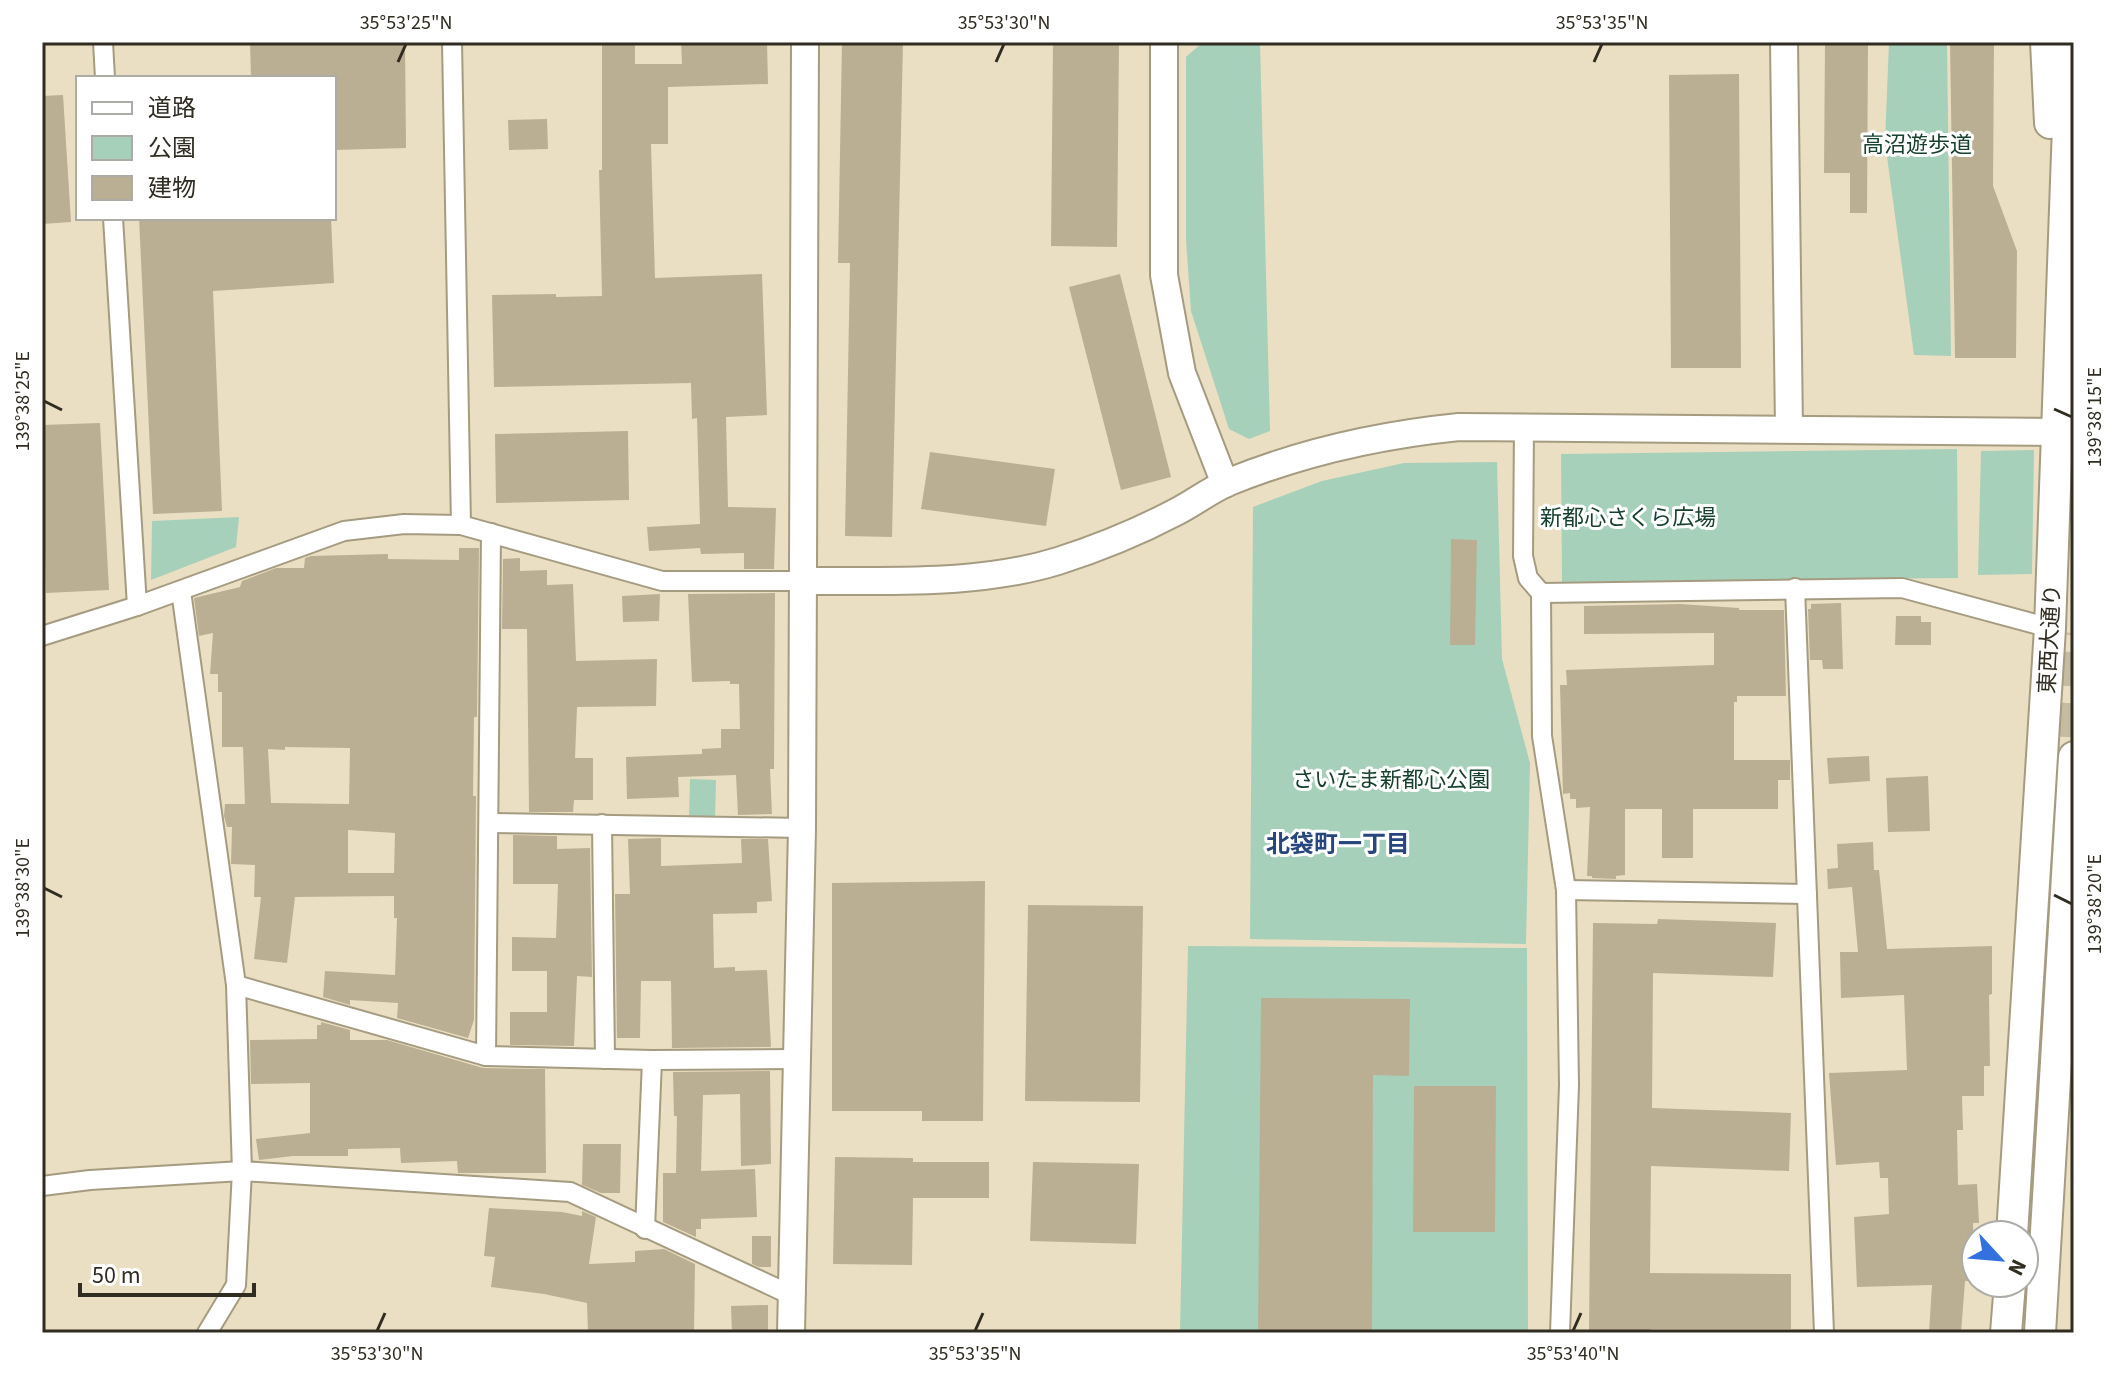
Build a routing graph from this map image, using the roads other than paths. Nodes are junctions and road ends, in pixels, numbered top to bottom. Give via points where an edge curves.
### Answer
1 (103, 42) edge
2 (452, 42) edge
3 (805, 42) edge
4 (1164, 42) edge
5 (1784, 42) edge
6 (2046, 42) edge
7 (2071, 42) edge
8 (105, 76) edge
9 (2064, 183) junction
10 (113, 220) edge
11 (1524, 427) junction
12 (1789, 429) junction
13 (2069, 432) edge
14 (1225, 484) junction
15 (461, 525) junction
16 (491, 533) junction
17 (804, 581) junction
18 (1795, 588) junction
19 (181, 591) junction
20 (1541, 593) junction
21 (137, 606) junction
22 (2050, 628) junction
23 (42, 636) edge
24 (2074, 757) edge
25 (490, 823) junction
26 (602, 824) junction
27 (802, 828) junction
28 (1566, 890) junction
29 (1807, 894) junction
30 (236, 985) junction
31 (2066, 1052) edge
32 (486, 1056) junction
33 (605, 1059) junction
34 (796, 1059) junction
35 (652, 1060) junction
36 (242, 1171) junction
37 (42, 1186) edge
38 (2013, 1219) edge
39 (645, 1229) junction
40 (791, 1295) junction
41 (2009, 1299) edge
42 (207, 1333) edge
43 (791, 1333) edge
44 (1560, 1333) edge
45 (1824, 1333) edge
46 (2006, 1333) edge
47 (2040, 1333) edge

1 - 8 street
2 - 15 street
3 - 17 street
4 - 14 street via 1164,275 1182,373
5 - 12 street
6 - 9 main road via 2050,131
7 - 9 main road, 東西大通り
9 - 13 main road, 東西大通り
10 - 21 street
11 - 12 street
11 - 14 street via 1403,432 1282,462
11 - 20 street via 1523,556 1528,578
12 - 13 street
13 - 22 main road, 東西大通り
14 - 17 street via 1116,541 1055,562 941,579
15 - 16 street
15 - 19 street via 344,531
16 - 17 street via 662,581
16 - 25 street
17 - 27 street
18 - 20 street
18 - 22 street via 1902,588
18 - 29 street
19 - 21 street
19 - 30 street
20 - 28 street via 1542,736
21 - 23 street
22 - 38 main road, 東西大通り
24 - 31 main road
25 - 26 street
25 - 32 street
26 - 27 street
26 - 33 street
27 - 34 street
28 - 29 street
28 - 44 street via 1569,1085
29 - 45 street
30 - 32 street
30 - 36 street
31 - 47 main road
32 - 33 street
33 - 35 street
34 - 35 street
34 - 40 street
35 - 39 street
36 - 37 street
36 - 39 street via 570,1192
36 - 42 street via 236,1285
39 - 40 street
40 - 43 street
41 - 46 main road

